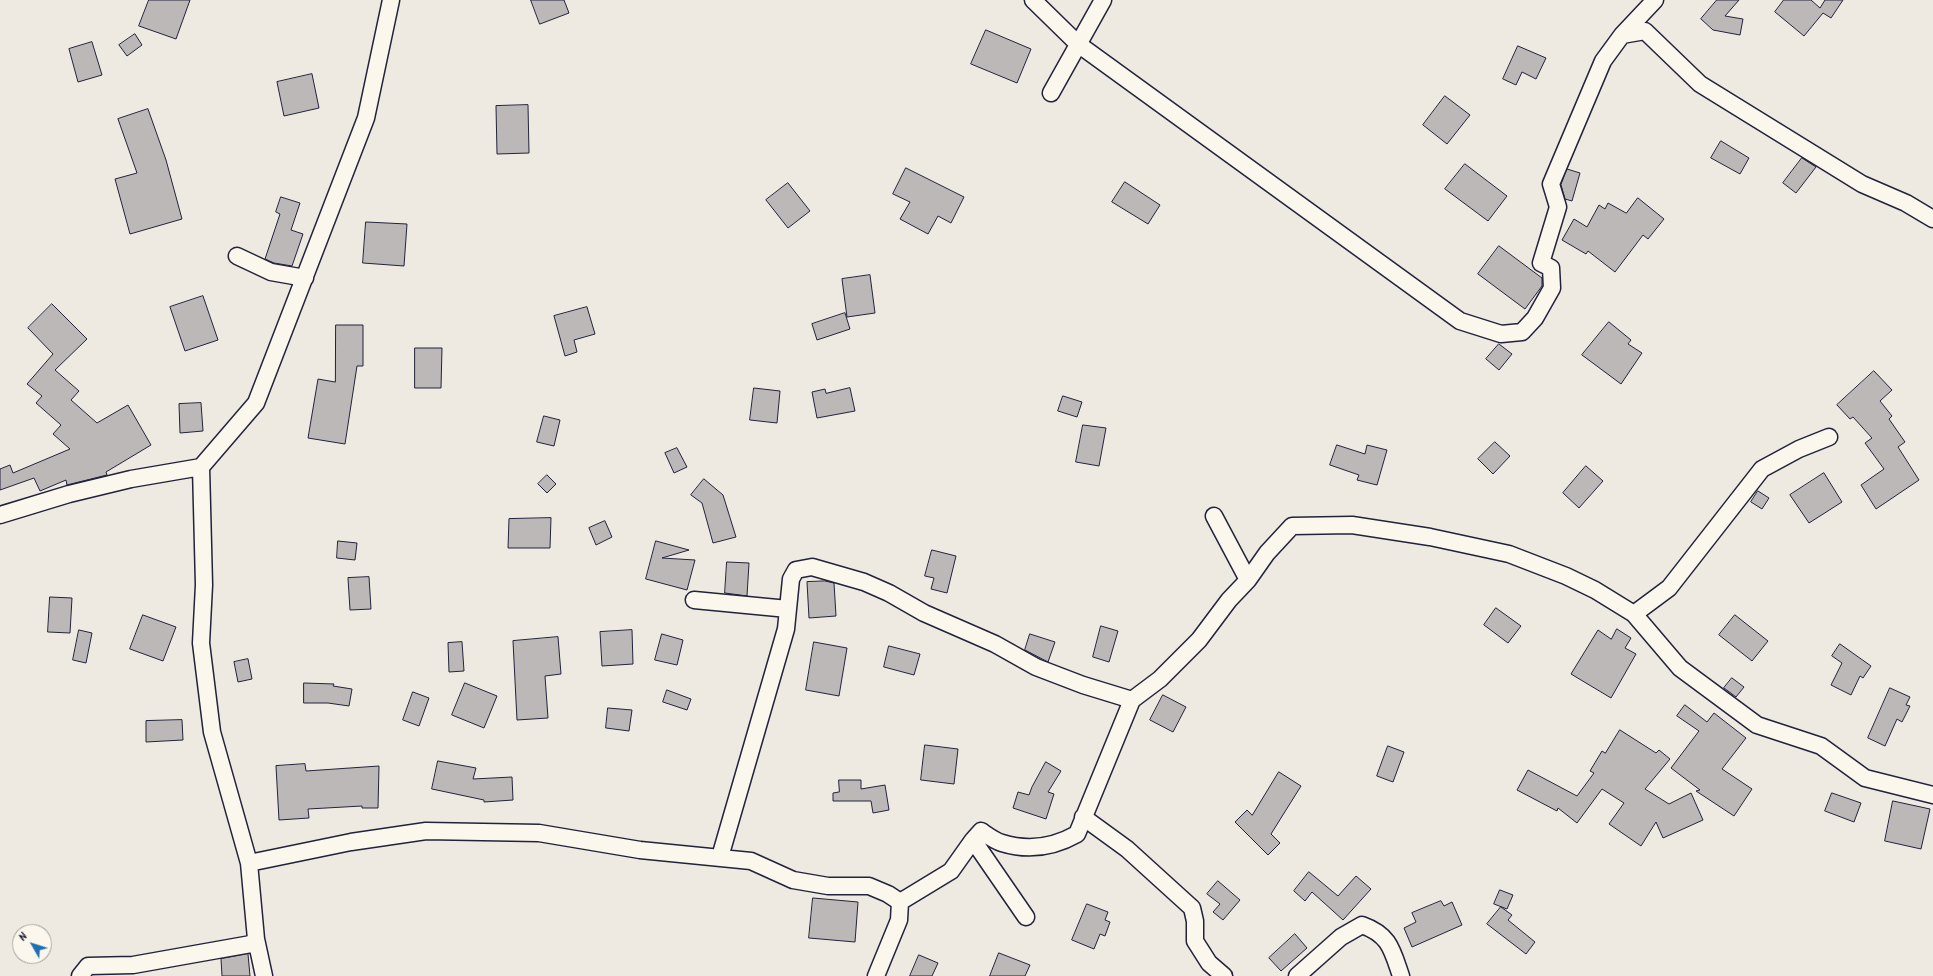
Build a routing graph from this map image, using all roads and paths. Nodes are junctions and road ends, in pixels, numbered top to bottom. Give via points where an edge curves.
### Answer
1 (391, 0) edge
2 (1033, 0) edge
3 (1103, 0) edge
4 (1655, 0) edge
5 (1622, 35) junction
6 (1078, 44) junction
7 (1050, 93) dead end
8 (1933, 219) edge
9 (237, 256) dead end
10 (304, 278) junction
11 (1829, 437) dead end
12 (201, 467) junction
13 (0, 515) edge
14 (1214, 516) dead end
15 (1248, 580) junction
16 (694, 600) dead end
17 (788, 609) junction
18 (1634, 614) junction
19 (1132, 700) junction
20 (1933, 795) edge
21 (1083, 817) junction
22 (973, 840) junction
23 (720, 858) junction
24 (249, 863) junction
25 (900, 902) junction
26 (1026, 917) dead end
27 (256, 939) junction
28 (80, 976) edge
29 (264, 976) edge
30 (876, 976) edge
31 (1224, 976) edge
32 (1297, 976) edge
33 (1401, 976) edge

1 - 10 street via 366,118
2 - 6 street
3 - 6 street
4 - 5 street
5 - 6 street via 1603,61 1551,184 1558,207 1541,263 1552,268 1552,288 1535,318 1522,332 1500,334 1460,321
5 - 8 street via 1645,31 1700,84 1862,184 1906,203
6 - 7 street
9 - 10 street via 271,272
10 - 12 street via 256,403
11 - 18 street via 1799,449 1762,469 1669,588
12 - 13 street via 131,479
12 - 24 street via 204,585 201,643 212,732
14 - 15 street
15 - 18 street via 1267,553 1292,526 1352,525 1430,537 1509,554 1566,576
15 - 19 street via 1229,600 1199,640 1160,679
16 - 17 street
17 - 19 street via 791,579 796,570 812,567 835,573 888,593 924,613 995,644 1036,667
17 - 23 street via 786,629
18 - 20 street via 1680,668 1757,725 1821,746 1865,778
19 - 21 street
21 - 22 street via 1077,834 1063,842 1044,846 1030,848 1002,843 981,831
21 - 31 street via 1127,849 1192,908 1195,941 1209,963
22 - 25 street via 951,871
22 - 26 street
23 - 24 street via 640,850 539,834 426,831 351,842
23 - 25 street via 750,861 793,880 828,886 869,886
24 - 27 street
25 - 30 street via 899,920
27 - 28 street via 251,944 133,965 88,966
27 - 29 street
32 - 33 street via 1341,937 1362,925 1376,930 1388,941

